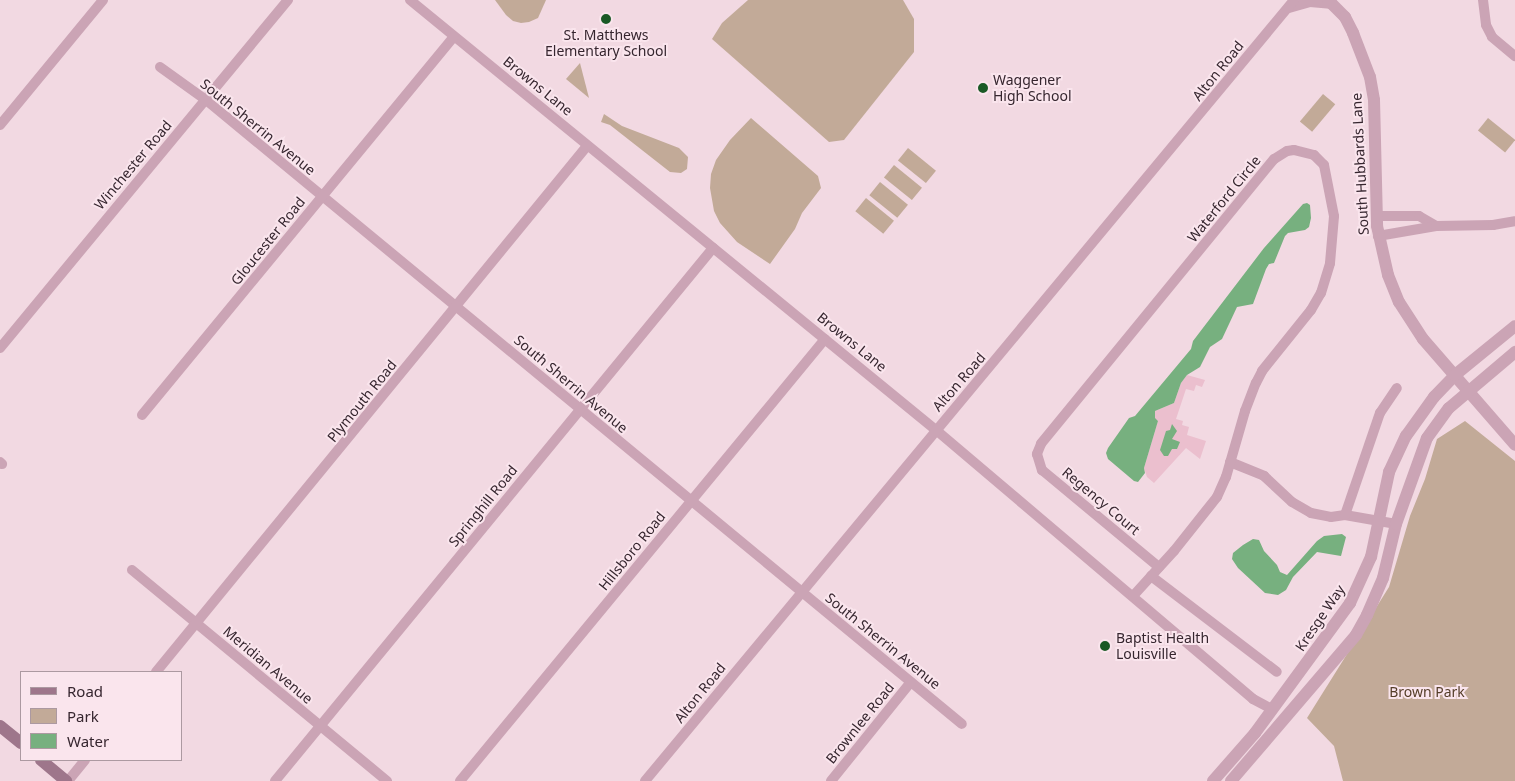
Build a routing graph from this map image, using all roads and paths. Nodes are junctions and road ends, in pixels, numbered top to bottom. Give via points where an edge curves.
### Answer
1 (103, 0) edge
2 (288, 0) edge
3 (410, 0) edge
4 (1482, 0) edge
5 (1331, 2) edge
6 (1291, 4) edge
7 (454, 37) junction
8 (1515, 56) edge
9 (160, 67) dead end
10 (206, 100) junction
11 (0, 125) edge
12 (588, 146) junction
13 (322, 197) junction
14 (1376, 216) junction
15 (1515, 222) edge
16 (1436, 226) junction
17 (1378, 236) junction
18 (713, 248) junction
19 (457, 308) junction
20 (1515, 326) edge
21 (825, 339) junction
22 (0, 348) edge
23 (1515, 352) edge
24 (1455, 375) junction
25 (1397, 388) dead end
26 (1468, 390) junction
27 (581, 409) junction
28 (142, 415) dead end
29 (936, 430) junction
30 (1515, 445) edge
31 (1038, 450) joint
32 (1230, 462) junction
33 (691, 500) junction
34 (1345, 514) junction
35 (1379, 521) junction
36 (1396, 524) junction
37 (1159, 567) junction
38 (132, 570) dead end
39 (1151, 576) junction
40 (800, 592) junction
41 (1133, 596) junction
42 (197, 624) junction
43 (157, 671) edge
44 (1277, 672) dead end
45 (911, 682) junction
46 (1272, 709) junction
47 (962, 724) dead end
48 (0, 726) edge
49 (320, 726) junction
50 (20, 742) edge
51 (42, 761) edge
52 (84, 761) edge
53 (67, 781) edge
54 (274, 781) edge
55 (387, 781) edge
56 (460, 781) edge
57 (645, 781) edge
58 (831, 781) edge
59 (1214, 781) edge
60 (1231, 781) edge

1 - 11 street
2 - 10 street, Winchester Road
3 - 7 street, Browns Lane
4 - 8 street via 1486,25 1492,37
5 - 6 street
5 - 14 street, South Hubbards Lane via 1353,32 1370,77 1374,100
6 - 29 street, Alton Road
7 - 12 street, Browns Lane
7 - 13 street, Gloucester Road
9 - 10 street, South Sherrin Avenue
10 - 13 street, South Sherrin Avenue
10 - 22 street, Winchester Road
12 - 18 street, Browns Lane
12 - 19 street, Plymouth Road
13 - 19 street, South Sherrin Avenue
13 - 28 street, Gloucester Road
14 - 16 street via 1419,216
14 - 17 street, South Hubbards Lane
15 - 16 street
16 - 17 street
17 - 24 street, South Hubbards Lane via 1388,275 1400,302 1423,339
18 - 21 street, Browns Lane
18 - 27 street, Springhill Road
19 - 27 street, South Sherrin Avenue
19 - 42 street, Plymouth Road
20 - 24 street, Kresge Way
21 - 29 street, Browns Lane
21 - 33 street, Hillsboro Road
23 - 26 street
24 - 26 street
24 - 35 street, Kresge Way via 1434,397 1399,448 1389,472
25 - 34 street via 1380,413
26 - 30 street
26 - 36 street via 1448,408 1426,438
27 - 33 street, South Sherrin Avenue
27 - 49 street, Springhill Road
29 - 40 street, Alton Road
29 - 41 street, Browns Lane
31 - 32 street, Waterford Circle via 1274,159 1294,150 1314,155 1324,164 1334,216 1328,272 1311,310 1262,370
31 - 37 street, Regency Court via 1042,470
32 - 34 street via 1264,476 1292,502 1311,513 1331,517
32 - 37 street, Waterford Circle via 1214,502
33 - 40 street, South Sherrin Avenue
33 - 56 street, Hillsboro Road
34 - 35 street
35 - 36 street
35 - 46 street, Kresge Way via 1371,557 1350,603
36 - 60 street via 1384,578 1356,635
37 - 39 street, Waterford Circle
38 - 42 street, Meridian Avenue
39 - 41 street, Waterford Circle
39 - 44 street
40 - 45 street, South Sherrin Avenue
40 - 57 street, Alton Road
41 - 46 street, Browns Lane via 1253,698
42 - 43 street, Plymouth Road
42 - 49 street, Meridian Avenue
45 - 47 street, South Sherrin Avenue
45 - 58 street, Brownlee Road
46 - 59 street, Kresge Way
48 - 50 main road
49 - 54 street, Springhill Road
49 - 55 street, Meridian Avenue
51 - 53 main road
52 - 53 street

